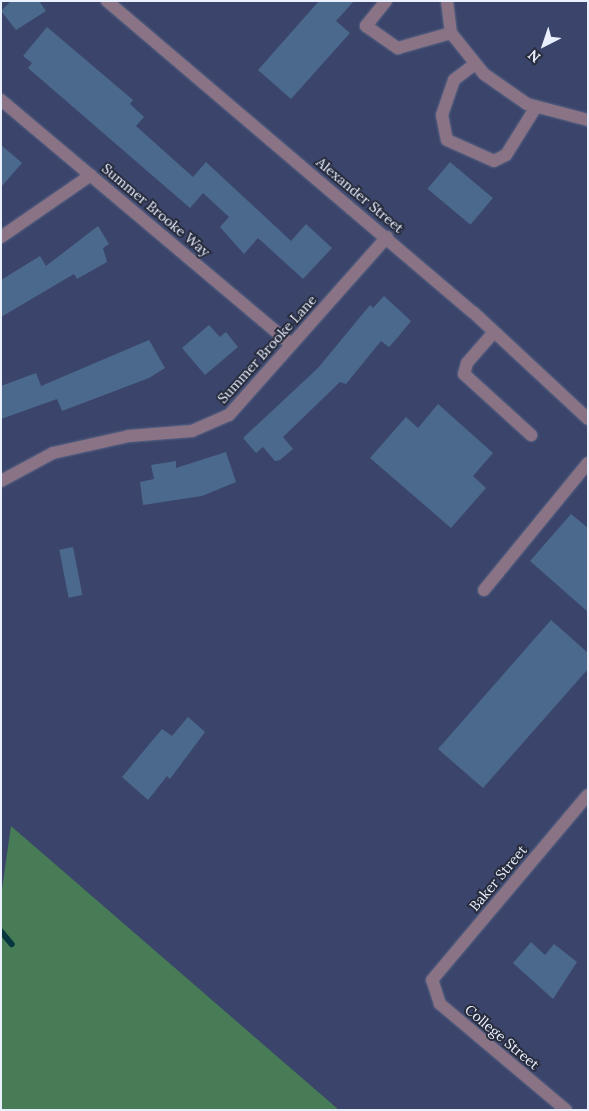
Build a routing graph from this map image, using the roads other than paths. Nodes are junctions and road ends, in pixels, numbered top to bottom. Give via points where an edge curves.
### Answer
1 (107, 1) edge
2 (386, 1) edge
3 (447, 1) edge
4 (451, 33) junction
5 (475, 64) junction
6 (1, 100) edge
7 (536, 107) junction
8 (588, 120) edge
9 (90, 175) junction
10 (1, 237) edge
11 (387, 237) junction
12 (494, 332) junction
13 (291, 344) junction
14 (588, 420) edge
15 (531, 435) dead end
16 (588, 463) edge
17 (1, 481) edge
18 (484, 590) dead end
19 (588, 795) edge
20 (432, 980) joint
21 (566, 1110) edge

1 - 11 street, Alexander Street
2 - 4 street via 366,26 398,48
3 - 4 street
4 - 5 street
5 - 7 street via 484,74
5 - 7 street via 454,80 442,115 448,140 494,161 506,155
6 - 9 street, Summer Brooke Way
7 - 8 street
9 - 10 street
9 - 13 street, Summer Brooke Way
11 - 12 street, Alexander Street
11 - 13 street, Summer Brooke Lane
12 - 14 street, Alexander Street
12 - 15 street via 467,363 464,374
13 - 17 street, Summer Brooke Lane via 229,415 192,431 129,436 53,454
16 - 18 street
19 - 20 street, Baker Street
20 - 21 street, College Street via 440,1004

